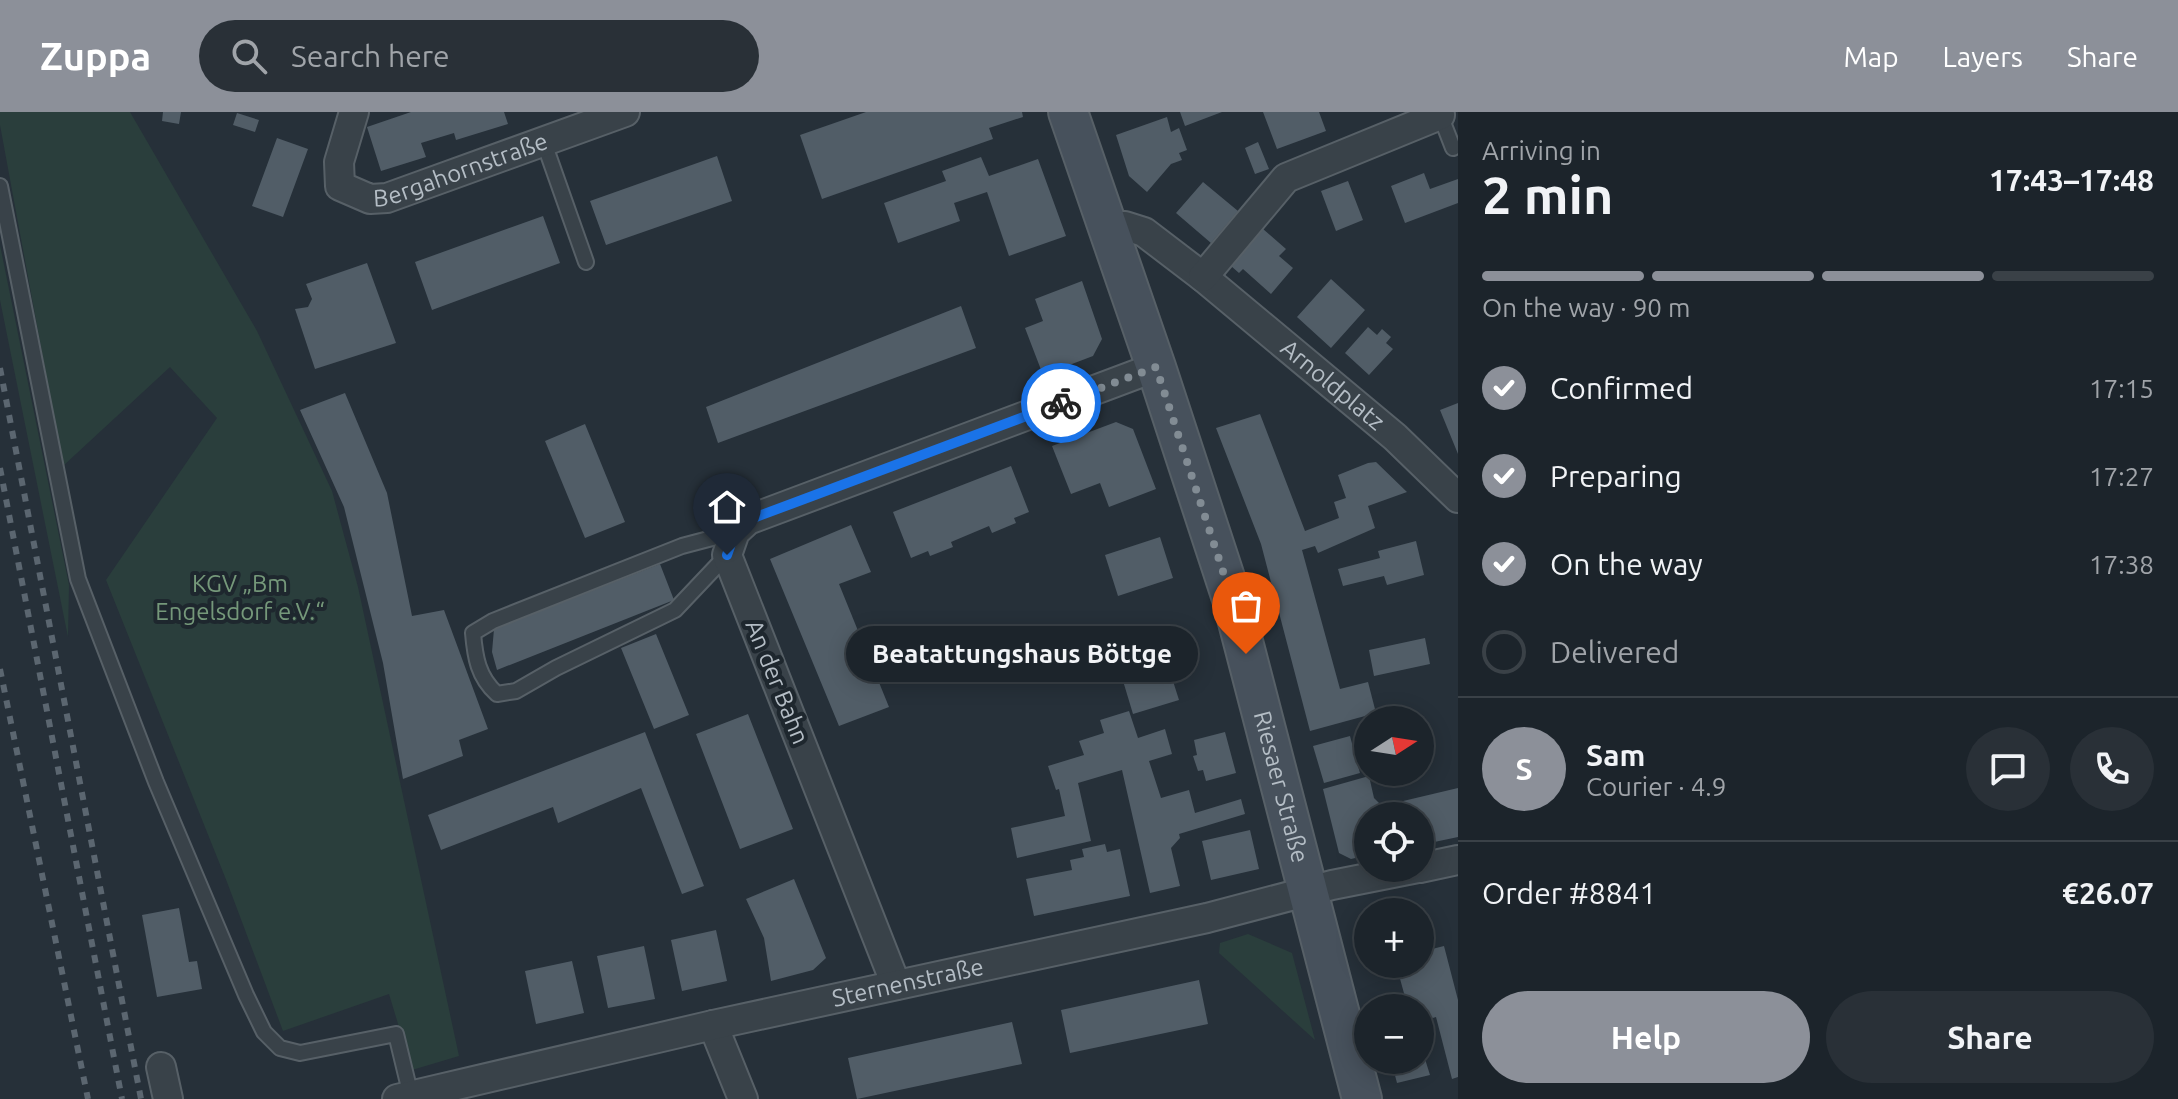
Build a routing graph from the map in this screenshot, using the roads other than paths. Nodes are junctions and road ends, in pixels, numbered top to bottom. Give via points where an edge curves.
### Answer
1 (354, 112) edge
2 (625, 112) edge
3 (1068, 112) edge
4 (1440, 113) edge
5 (543, 140) junction
6 (1453, 148) dead end
7 (0, 186) edge
8 (1108, 228) junction
9 (586, 262) dead end
10 (1203, 277) junction
11 (1156, 367) junction
12 (1452, 483) edge
13 (731, 544) junction
14 (1458, 860) edge
15 (1434, 865) edge
16 (1354, 881) edge
17 (1307, 891) junction
18 (896, 985) junction
19 (713, 1025) junction
20 (161, 1067) dead end
21 (404, 1098) edge
22 (168, 1099) edge
23 (743, 1099) edge
24 (1362, 1099) edge

1 - 5 street, Bergahornstraße via 339,162 340,186 370,199 387,198
2 - 5 street, Bergahornstraße
3 - 8 main road, Riesaer Straße
4 - 6 lane
4 - 10 street via 1286,178
5 - 9 lane
7 - 21 lane via 78,579 246,995 264,1032 280,1048 300,1053 396,1034
8 - 10 street, Arnoldplatz via 1144,232
8 - 11 main road, Riesaer Straße
10 - 12 street, Arnoldplatz
11 - 13 street via 748,520
11 - 17 main road, Riesaer Straße via 1232,599
13 - 13 lane via 675,610 516,691 497,694 485,683 474,657 473,633 493,621 682,546
13 - 18 street, An der Bahn
14 - 15 street, Sternenstraße
16 - 17 street, Sternenstraße
17 - 18 street, Sternenstraße via 1207,918
17 - 24 main road, Riesaer Straße
18 - 19 street, Sternenstraße
19 - 21 street, Sternenstraße
19 - 23 street
20 - 22 street

